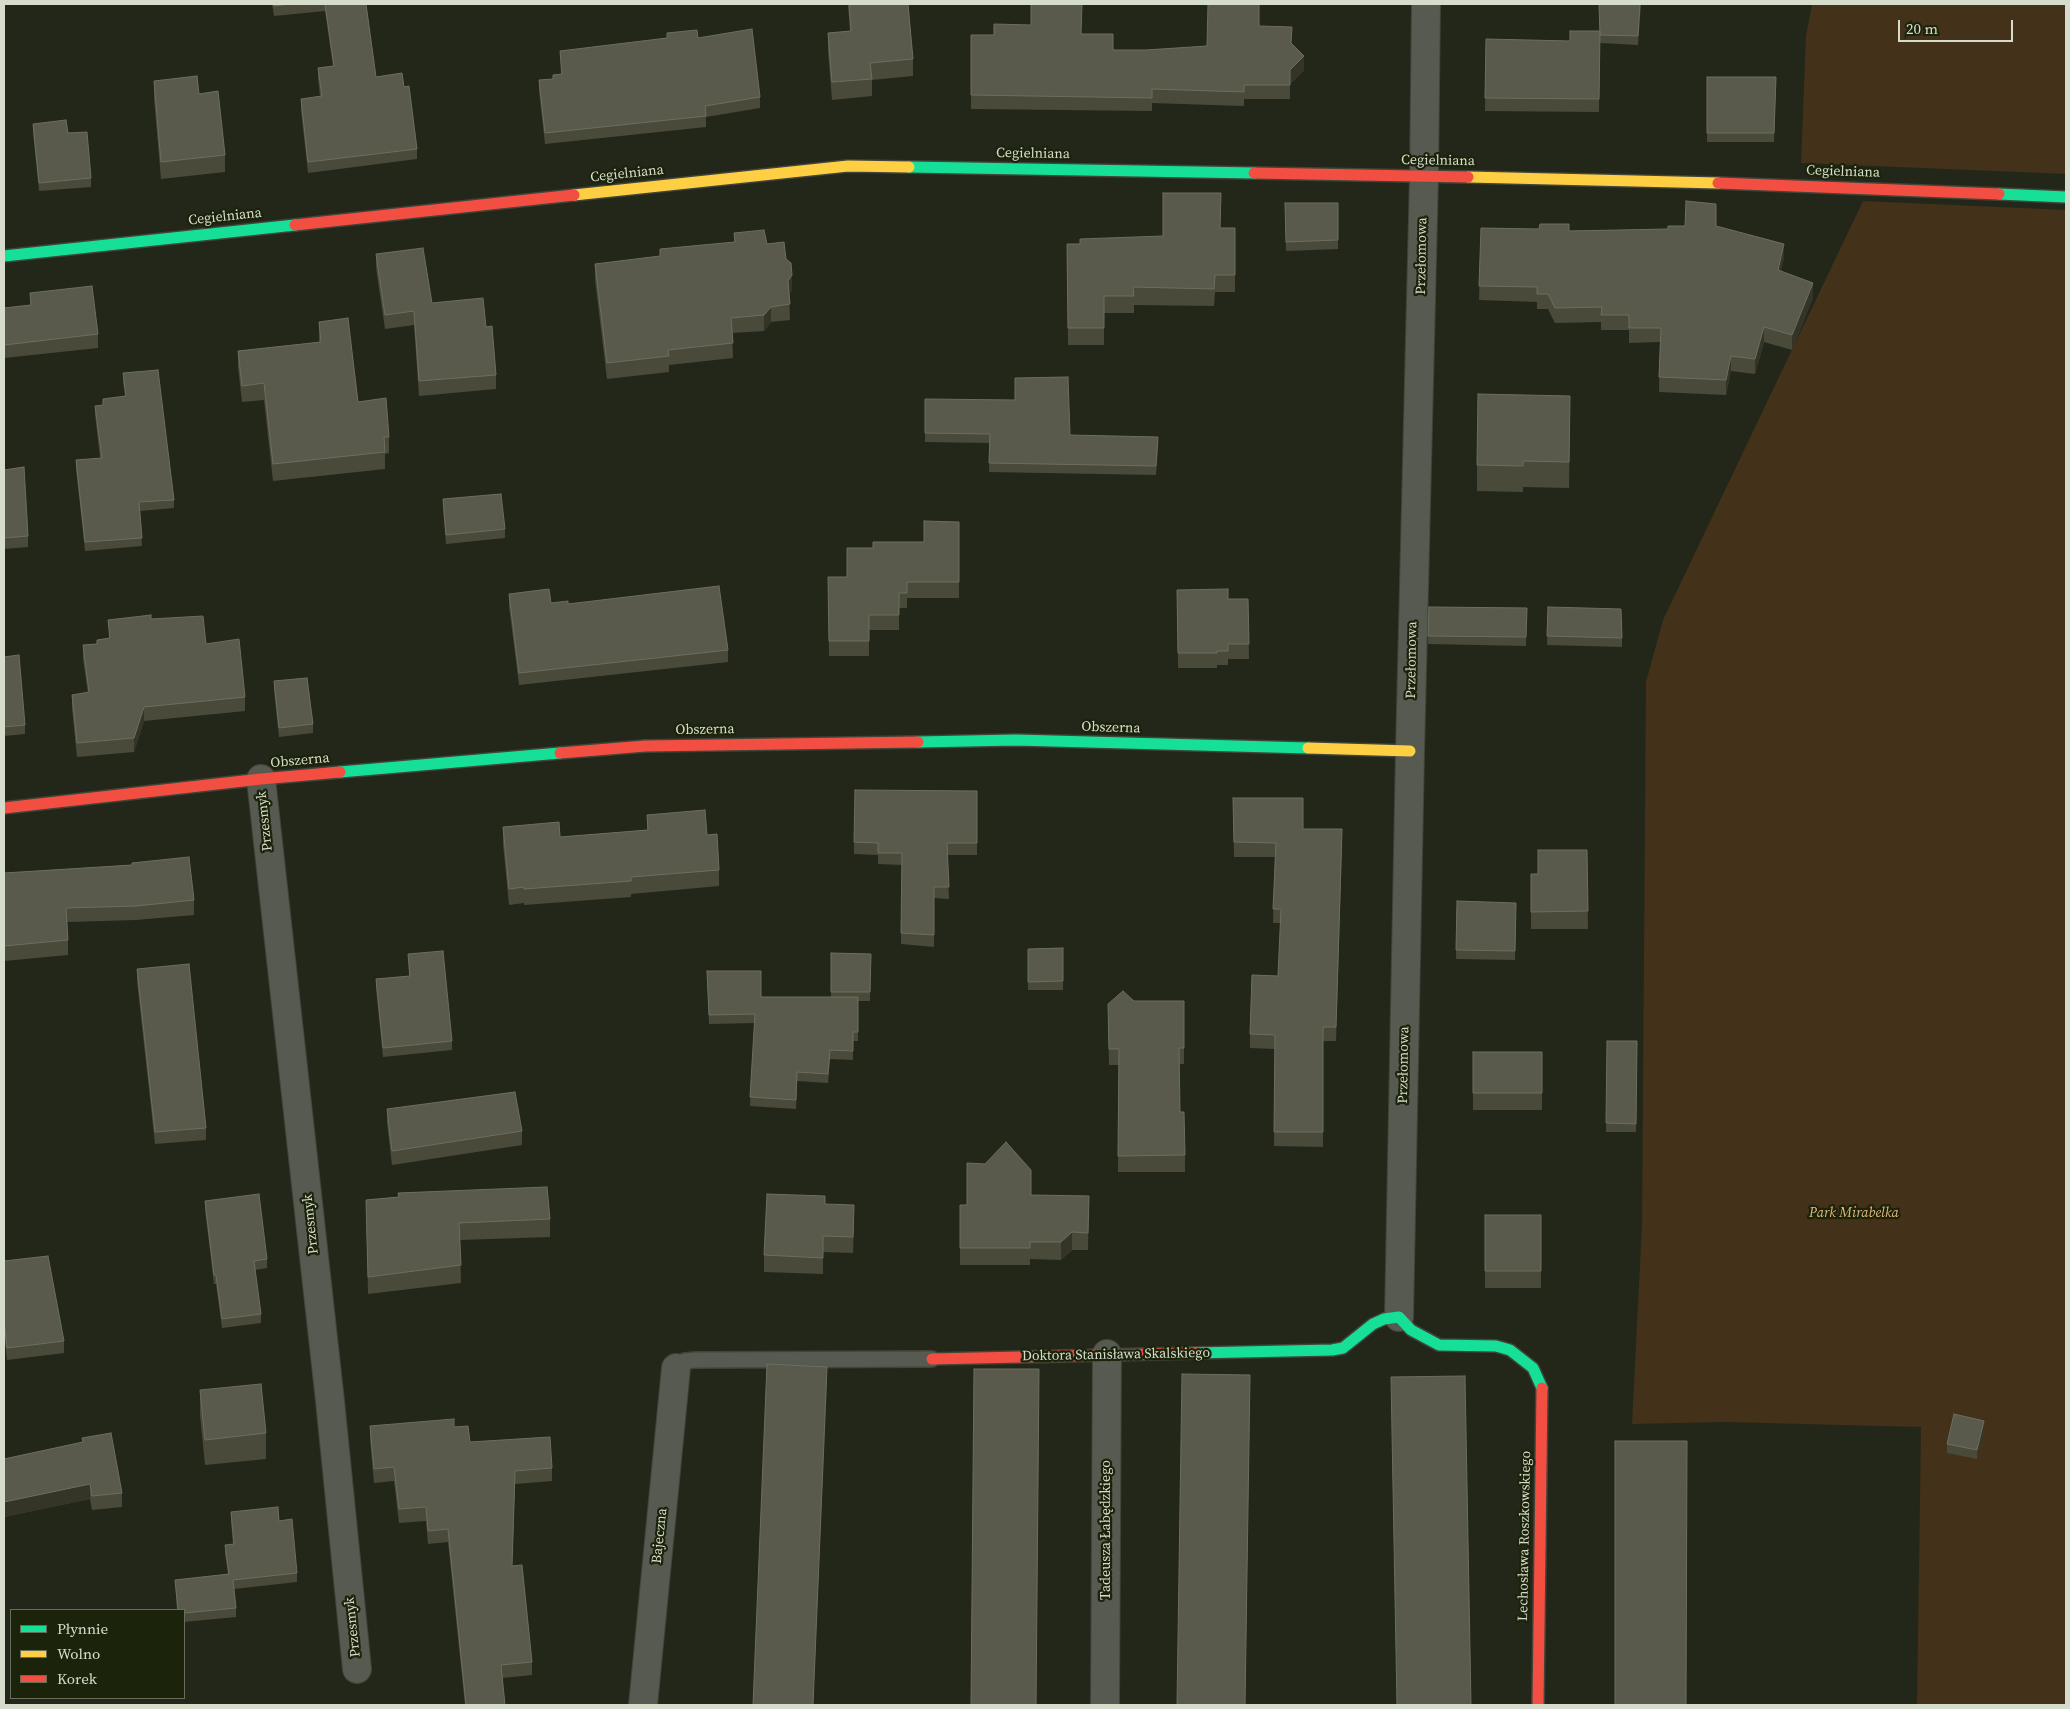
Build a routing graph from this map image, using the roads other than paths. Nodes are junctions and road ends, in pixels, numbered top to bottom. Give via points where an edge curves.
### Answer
1 (1426, 4) edge
2 (1424, 176) junction
3 (2066, 197) edge
4 (4, 256) edge
5 (1410, 751) junction
6 (261, 779) junction
7 (4, 808) edge
8 (1399, 1317) junction
9 (1107, 1354) junction
10 (932, 1359) joint
11 (676, 1368) joint
12 (357, 1669) dead end
13 (643, 1705) edge
14 (1105, 1705) edge
15 (1538, 1705) edge

1 - 2 street, Przełomowa
2 - 3 street, Cegielniana
2 - 4 street, Cegielniana via 848,166
2 - 5 street, Przełomowa
5 - 6 street, Obszerna via 1016,740 645,746
5 - 8 street, Przełomowa
6 - 7 street, Obszerna
6 - 12 street, Przesmyk
8 - 9 street, Doktora Stanisława Skalskiego via 1373,1324 1343,1348 1332,1350
8 - 15 street, Lechosława Roszkowskiego via 1411,1330 1439,1345 1496,1346 1510,1350 1532,1368 1539,1379 1542,1388
9 - 10 street, Doktora Stanisława Skalskiego
9 - 14 street, Tadeusza Łabędzkiego
10 - 11 lane, Doktora Stanisława Skalskiego via 696,1360 685,1361
11 - 13 street, Bajeczna

